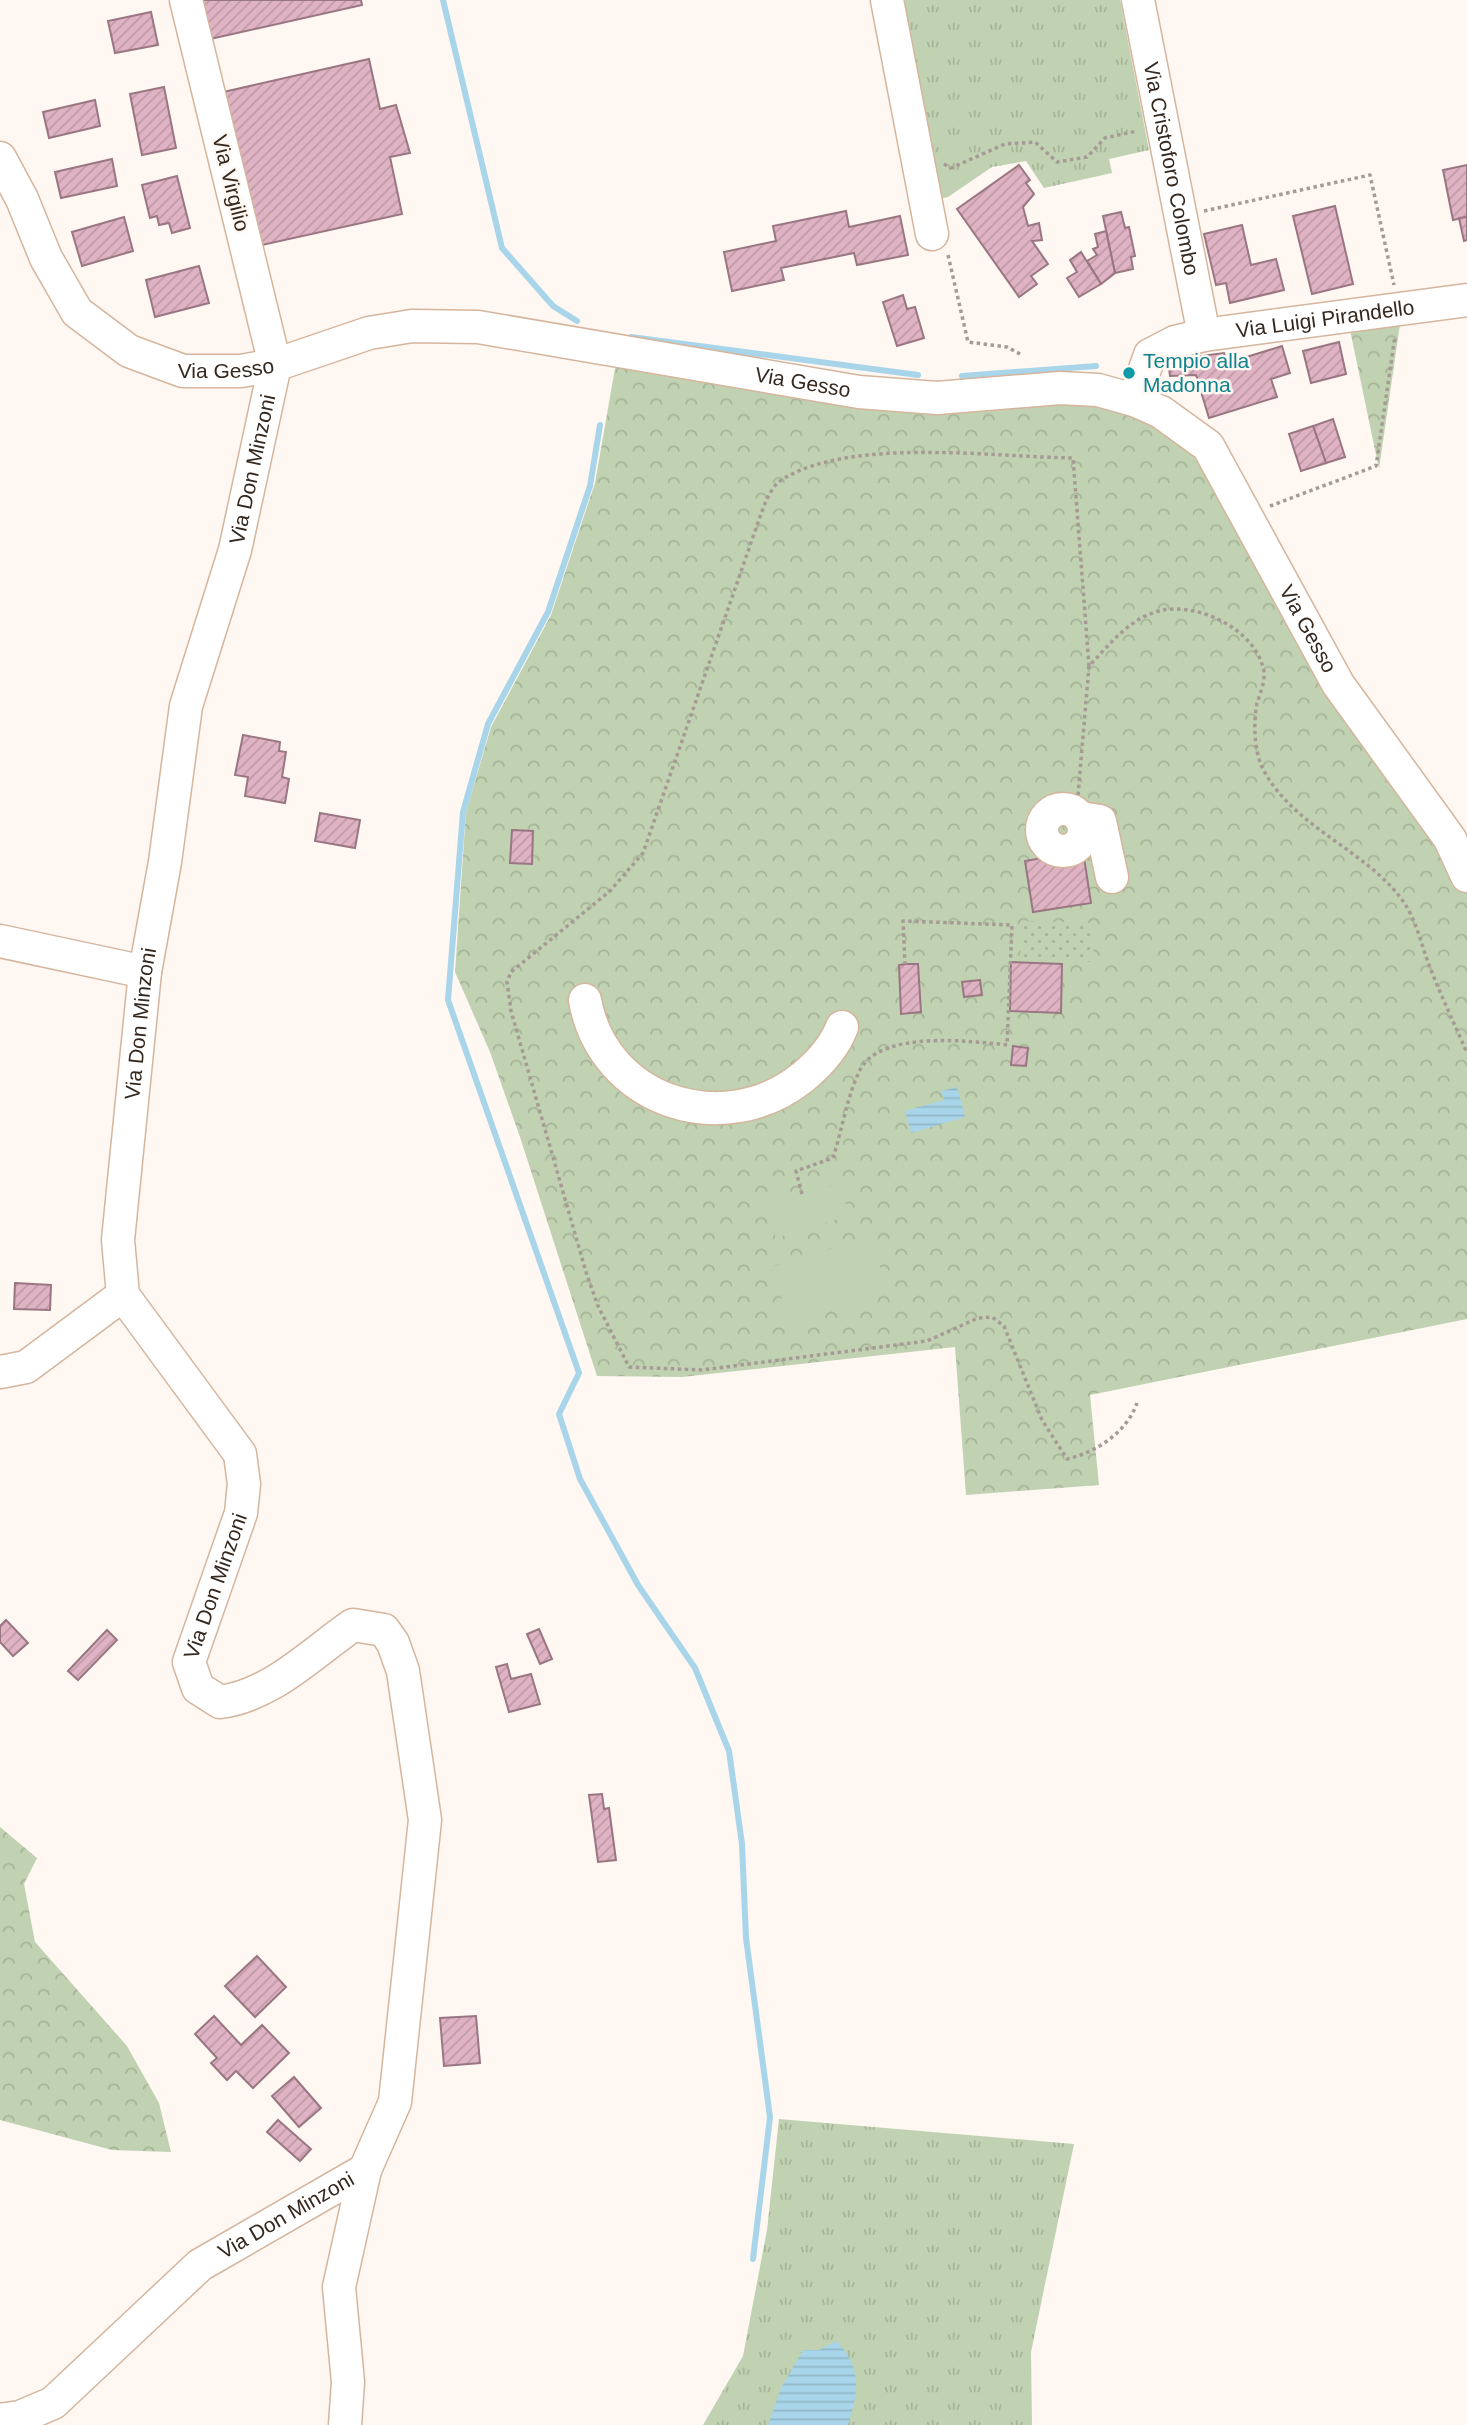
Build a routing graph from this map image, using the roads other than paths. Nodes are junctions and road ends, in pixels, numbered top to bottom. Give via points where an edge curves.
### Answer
1 (186, 0) edge
2 (887, 0) edge
3 (1138, 0) edge
4 (0, 158) edge
5 (939, 240) road end
6 (1467, 300) edge
7 (1204, 335) junction
8 (275, 365) junction
9 (1134, 400) junction
10 (1078, 816) road end
11 (1467, 876) edge
12 (1112, 877) dead end
13 (0, 941) edge
14 (145, 972) junction
15 (585, 1000) dead end
16 (842, 1027) dead end
17 (123, 1295) junction
18 (0, 1372) edge
19 (365, 2170) junction
20 (0, 2420) edge
21 (345, 2425) edge

1 - 8 street, Via Virgilio
2 - 5 street
3 - 7 street, Via Cristoforo Colombo
4 - 8 street, Via Gesso via 46,258 77,312 129,351 183,372
6 - 7 street, Via Luigi Pirandello
7 - 9 street, Via Luigi Pirandello via 1175,342 1150,355
8 - 9 street, Via Gesso via 369,333 412,326 478,327 859,392 936,398 1060,388 1098,390
8 - 14 street, Via Don Minzoni via 234,550 187,706
9 - 11 street, Via Gesso via 1161,412 1208,446 1338,684 1450,839
10 - 12 street via 1100,821
13 - 14 street
14 - 17 street, Via Don Minzoni via 118,1240
15 - 16 street via 598,1041 633,1079 672,1100 714,1110 754,1103 792,1085 836,1043
17 - 18 street via 26,1367
17 - 19 street, Via Don Minzoni via 240,1454 241,1513 189,1662 198,1688 220,1702 245,1699 310,1659 353,1625 384,1630 403,1671 425,1820 395,2102
19 - 20 street, Via Don Minzoni via 200,2265 53,2403
19 - 21 street via 339,2287 348,2382

